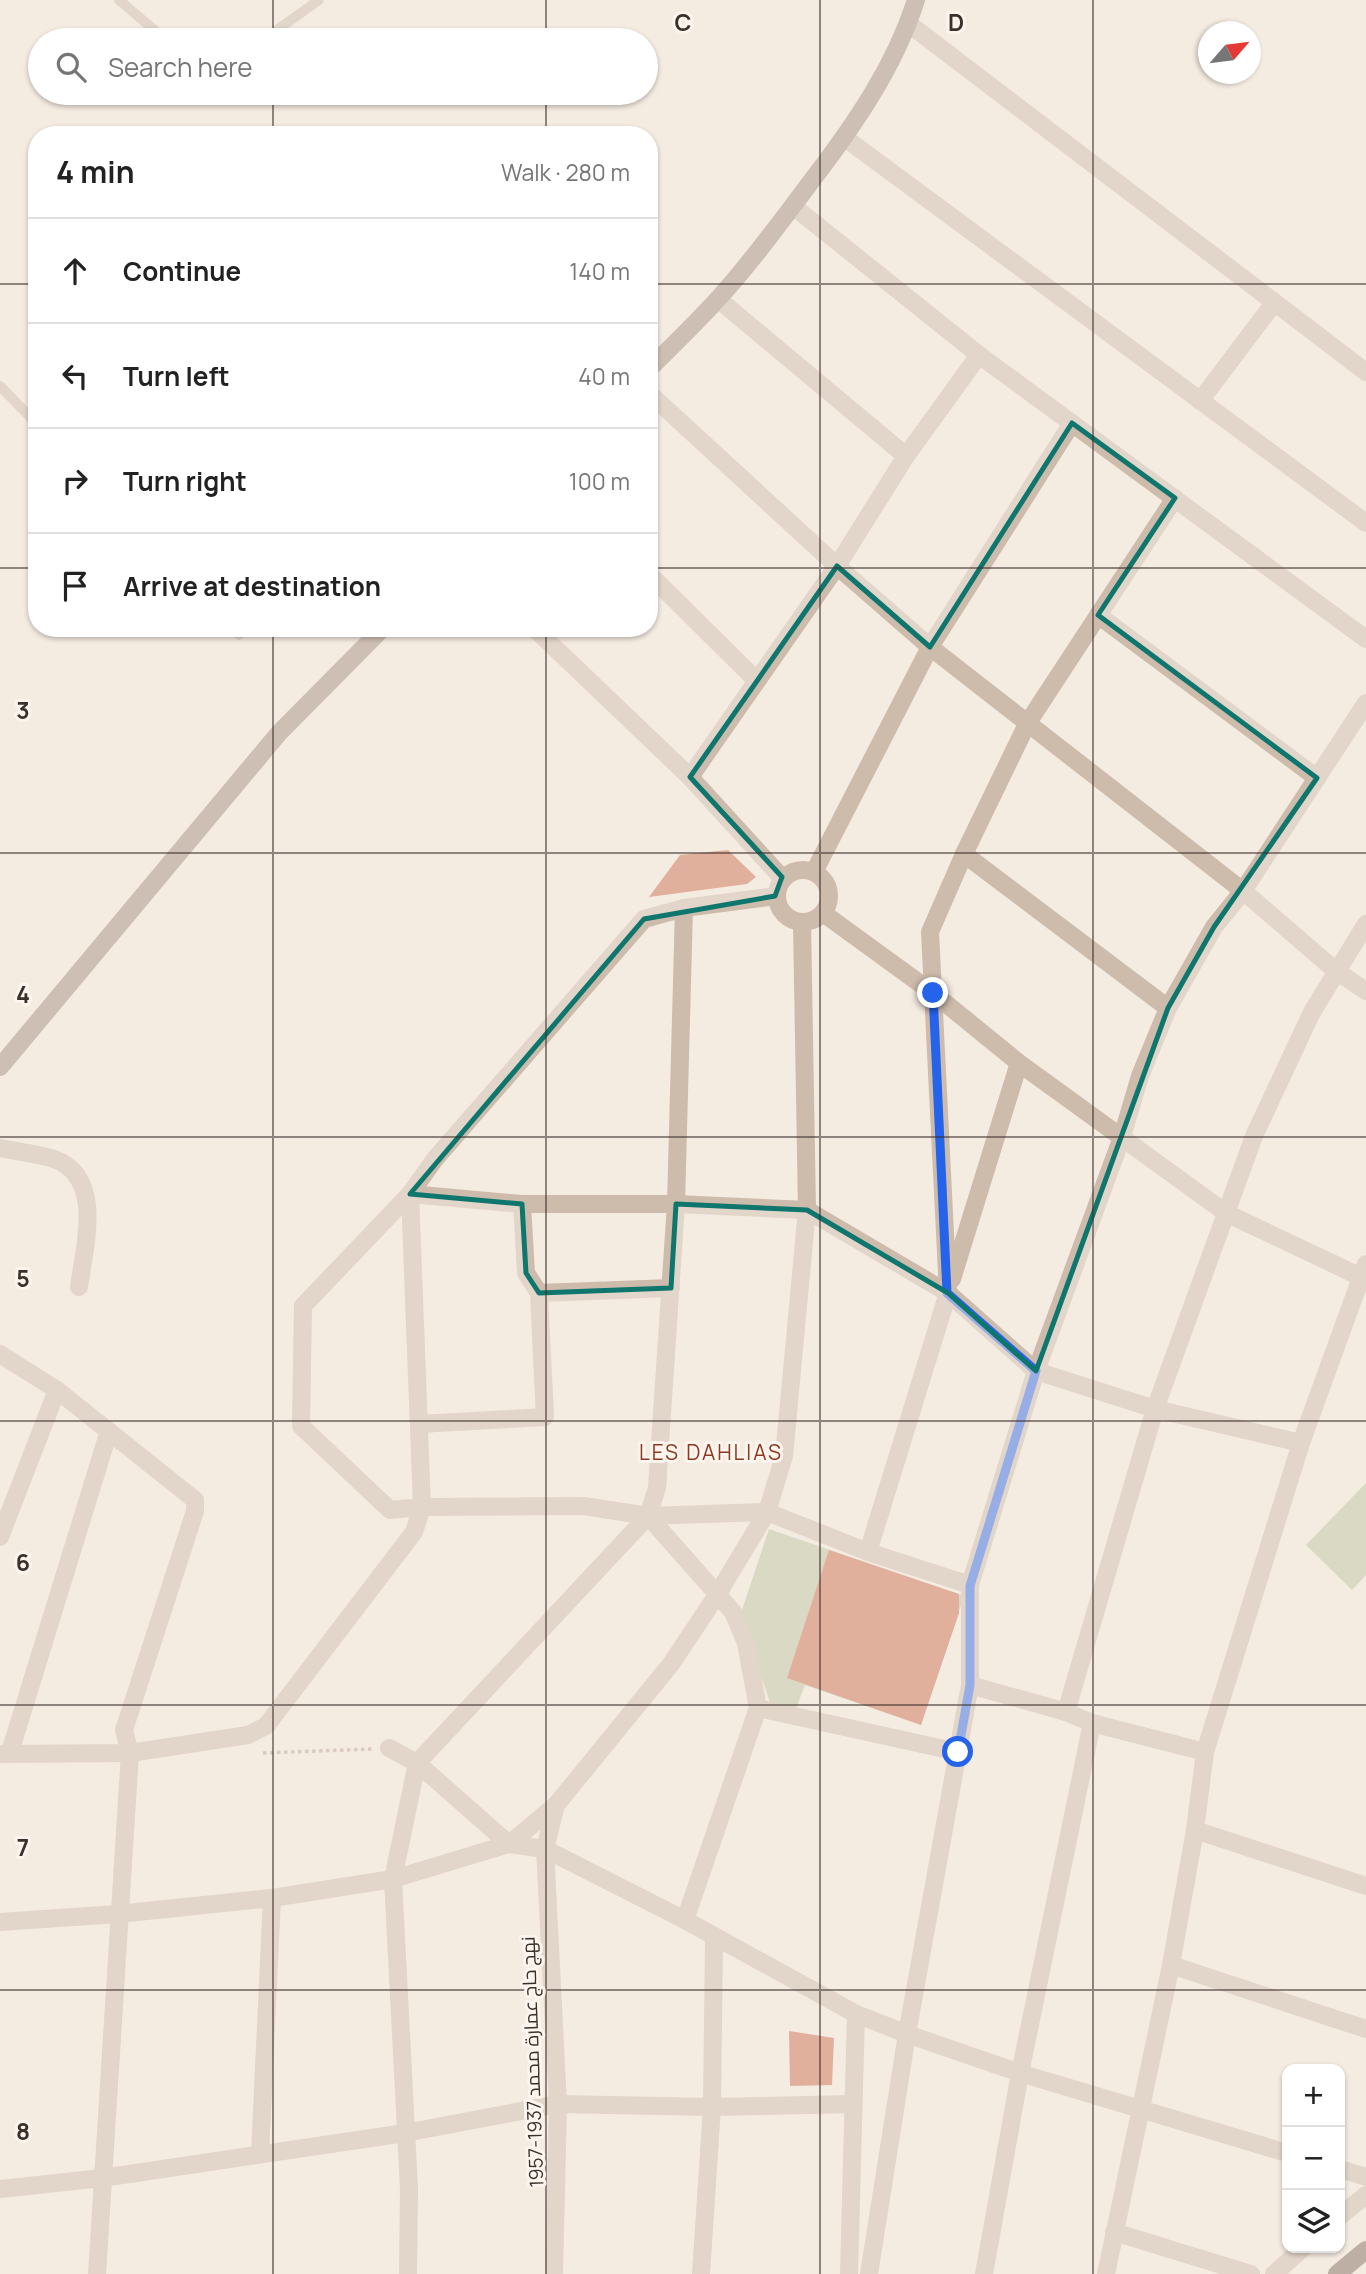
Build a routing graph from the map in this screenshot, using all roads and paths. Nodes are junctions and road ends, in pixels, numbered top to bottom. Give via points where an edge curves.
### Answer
1 (119, 0) edge
2 (319, 0) edge
3 (916, 0) edge
4 (909, 24) junction
5 (152, 28) edge
6 (279, 28) edge
7 (845, 138) junction
8 (793, 206) junction
9 (718, 299) junction
10 (1274, 303) junction
11 (979, 355) junction
12 (658, 360) edge
13 (1366, 372) edge
14 (0, 386) edge
15 (658, 401) edge
16 (1200, 401) junction
17 (28, 415) edge
18 (1072, 423) junction
19 (906, 456) junction
20 (1175, 498) junction
21 (1366, 523) edge
22 (837, 566) junction
23 (658, 583) edge
24 (1098, 615) junction
25 (374, 637) edge
26 (543, 637) edge
27 (1366, 639) edge
28 (930, 647) junction
29 (755, 680) junction
30 (1366, 703) edge
31 (1027, 724) junction
32 (690, 777) junction
33 (1317, 778) junction
34 (964, 854) junction
35 (814, 872) junction
36 (783, 878) junction
37 (1243, 891) junction
38 (776, 896) junction
39 (684, 908) junction
40 (823, 913) junction
41 (802, 922) junction
42 (1366, 924) edge
43 (1336, 971) junction
44 (1366, 991) edge
45 (933, 993) junction
46 (1168, 1008) junction
47 (1019, 1063) junction
48 (0, 1067) edge
49 (1122, 1137) junction
50 (0, 1148) edge
51 (410, 1194) junction
52 (522, 1204) junction
53 (676, 1204) junction
54 (807, 1210) junction
55 (1226, 1213) junction
56 (1363, 1271) edge
57 (79, 1287) dead end
58 (671, 1288) junction
59 (539, 1293) junction
60 (947, 1293) junction
61 (0, 1354) edge
62 (1036, 1371) junction
63 (57, 1390) junction
64 (1155, 1409) junction
65 (419, 1424) junction
66 (109, 1431) junction
67 (1301, 1443) junction
68 (422, 1507) junction
69 (767, 1512) junction
70 (648, 1516) junction
71 (0, 1537) edge
72 (868, 1552) junction
73 (970, 1586) junction
74 (717, 1595) junction
75 (970, 1685) junction
76 (758, 1707) junction
77 (1066, 1712) junction
78 (1091, 1723) junction
79 (389, 1748) joint
80 (958, 1752) junction
81 (1205, 1752) junction
82 (5, 1753) edge
83 (130, 1753) junction
84 (263, 1753) dead end
85 (417, 1763) junction
86 (556, 1805) junction
87 (1195, 1830) junction
88 (509, 1844) junction
89 (545, 1849) junction
90 (393, 1879) junction
91 (1366, 1886) edge
92 (272, 1898) junction
93 (118, 1914) junction
94 (685, 1920) junction
95 (0, 1922) edge
96 (714, 1938) junction
97 (1171, 1965) junction
98 (856, 2014) junction
99 (1366, 2029) edge
100 (907, 2034) junction
101 (1020, 2073) junction
102 (558, 2104) junction
103 (853, 2104) junction
104 (712, 2107) junction
105 (1141, 2107) junction
106 (405, 2133) junction
107 (1282, 2150) edge
108 (260, 2154) junction
109 (1345, 2171) edge
110 (1366, 2177) edge
111 (102, 2178) junction
112 (0, 2189) edge
113 (1366, 2194) edge
114 (1345, 2212) edge
115 (1114, 2232) junction
116 (1366, 2250) edge
117 (1297, 2253) edge
118 (97, 2274) edge
119 (408, 2274) edge
120 (554, 2274) edge
121 (701, 2274) edge
122 (849, 2274) edge
123 (869, 2274) edge
124 (984, 2274) edge
125 (1106, 2274) edge
126 (1251, 2274) edge
127 (1274, 2274) edge
128 (1337, 2274) edge

1 - 5 lane
2 - 6 lane
3 - 4 street
4 - 7 street
4 - 10 street
7 - 8 street
7 - 16 street
8 - 9 street
8 - 11 street
9 - 12 street
9 - 19 street
10 - 13 street
10 - 16 street
11 - 18 street
11 - 19 street
14 - 17 lane
15 - 22 street
16 - 21 street
18 - 20 street
18 - 28 street
19 - 22 street
20 - 24 street
20 - 27 street
22 - 28 street
22 - 29 street
23 - 29 street
24 - 31 street
24 - 33 street
25 - 48 street via 279,733
26 - 32 street
28 - 31 street
28 - 35 street
29 - 32 street
30 - 33 street
31 - 34 street
31 - 37 street
32 - 36 street
33 - 37 street
34 - 45 street via 930,932
34 - 46 street
35 - 36 street via 797,870
35 - 40 street via 828,890
36 - 38 street
37 - 43 street
37 - 46 street via 1214,928
38 - 39 street
38 - 41 street via 787,917
39 - 51 street via 644,919 435,1159
39 - 53 street
40 - 41 street
40 - 45 street
41 - 54 street
42 - 43 street
43 - 44 street
43 - 55 street via 1254,1136
45 - 47 street
45 - 60 street
46 - 49 street via 1140,1076
47 - 49 street
47 - 60 street
49 - 55 street
49 - 62 street
50 - 57 street via 56,1160 79,1181 89,1211
51 - 52 street
51 - 65 street
51 - 68 street via 303,1306 301,1426 390,1510
52 - 53 street
52 - 59 street via 526,1273
53 - 54 street
53 - 58 street
54 - 60 street
54 - 69 street via 784,1456
55 - 56 street
55 - 64 street
56 - 67 street
58 - 59 street
58 - 70 street via 657,1488
59 - 65 street via 545,1417
60 - 62 street
60 - 72 street
61 - 63 street
62 - 64 street
62 - 73 street
63 - 66 street
63 - 71 street
64 - 67 street
64 - 77 street
65 - 68 street
66 - 82 street
66 - 83 street via 195,1500 124,1730
67 - 81 street
68 - 70 street via 584,1506
68 - 83 street via 414,1532 266,1726 248,1735
69 - 70 street
69 - 72 street
69 - 74 street
70 - 74 street
70 - 85 street
72 - 73 street
73 - 75 street
74 - 76 street via 733,1612 746,1643
74 - 86 street via 671,1664
75 - 77 street
75 - 80 street
76 - 80 street
76 - 94 street
77 - 78 street
78 - 81 street
78 - 101 street
79 - 84 path
79 - 85 street
80 - 100 street
81 - 87 street
82 - 83 street
83 - 93 street
85 - 88 street
85 - 90 street
86 - 88 street
86 - 89 street, نهج حاج عمارة محمد 1937-1957
87 - 91 street
87 - 97 street
88 - 89 street
88 - 90 street
89 - 94 street
89 - 102 street, نهج حاج عمارة محمد 1937-1957
90 - 92 street
90 - 106 street
92 - 93 street
92 - 108 street
93 - 95 street
93 - 111 street
94 - 96 street
96 - 98 street
96 - 104 street
97 - 99 street
97 - 105 street
98 - 100 street
98 - 103 street
100 - 101 street
100 - 123 street
101 - 105 street
101 - 124 street
102 - 104 street
102 - 106 street
102 - 120 street, نهج حاج عمارة محمد 1937-1957
103 - 104 street
103 - 122 street
104 - 121 street
105 - 107 street
105 - 115 street
106 - 108 street
106 - 119 street
108 - 111 street
109 - 110 street
111 - 112 street
111 - 118 street
113 - 114 street
115 - 125 street
115 - 126 street
116 - 128 main road
117 - 127 street

